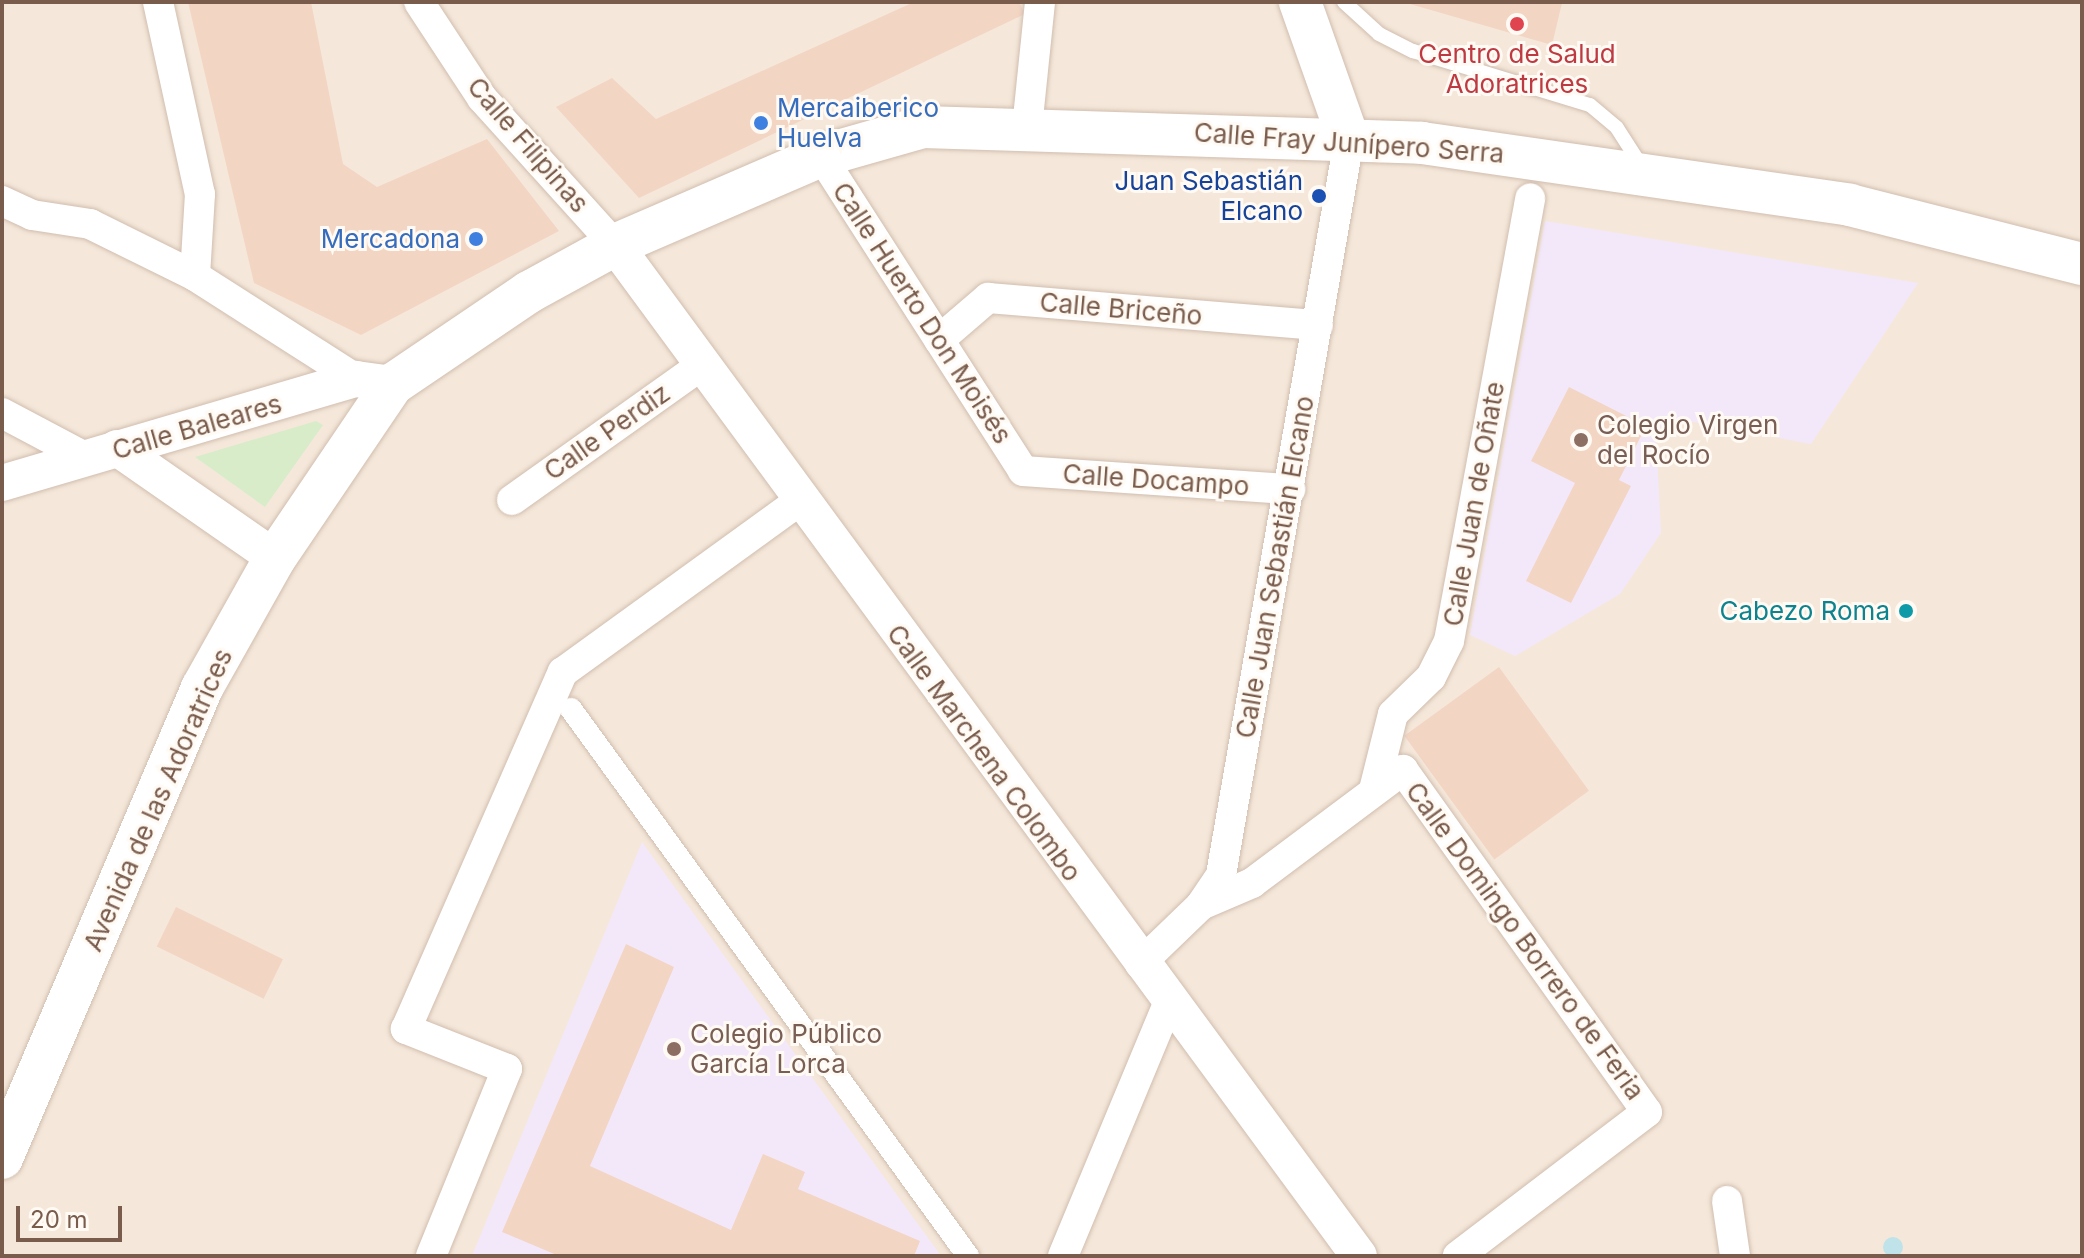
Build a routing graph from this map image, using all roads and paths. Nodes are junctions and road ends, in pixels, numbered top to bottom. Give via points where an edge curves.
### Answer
1 (158, 2) edge
2 (419, 2) edge
3 (1040, 2) edge
4 (1300, 2) edge
5 (1344, 2) edge
6 (1027, 128) junction
7 (1349, 140) junction
8 (821, 156) junction
9 (1645, 170) junction
10 (1530, 198) dead end
11 (2, 201) edge
12 (1968, 236) junction
13 (615, 245) junction
14 (2082, 264) edge
15 (195, 276) junction
16 (2082, 281) edge
17 (1318, 325) junction
18 (939, 340) junction
19 (702, 365) junction
20 (375, 381) junction
21 (2, 413) edge
22 (102, 453) junction
23 (1023, 471) joint
24 (2, 483) edge
25 (1290, 489) junction
26 (512, 500) dead end
27 (798, 502) junction
28 (275, 558) junction
29 (571, 709) dead end
30 (1374, 790) junction
31 (1201, 905) junction
32 (1140, 964) junction
33 (1168, 1004) junction
34 (2, 1158) edge
35 (1727, 1201) dead end
36 (431, 1256) edge
37 (968, 1256) edge
38 (1063, 1256) edge
39 (1359, 1256) edge
40 (1458, 1256) edge
41 (1735, 1256) edge

1 - 15 street via 200,194
2 - 13 street, Calle Filipinas via 482,98
3 - 6 street
4 - 7 main road
5 - 9 lane via 1379,34 1413,51 1590,105 1617,128
6 - 7 main road, Calle Fray Junípero Serra
6 - 8 main road, Calle Fray Junípero Serra via 923,127
7 - 9 main road, Calle Fray Junípero Serra
7 - 17 street, Calle Juan Sebastián Elcano
8 - 13 main road, Avenida de las Adoratrices
8 - 18 street, Calle Huerto Don Moisés
9 - 12 main road, Calle Fray Junípero Serra via 1850,205
10 - 30 street, Calle Juan de Oñate via 1449,641 1431,677 1393,714
11 - 15 street via 32,215 90,224
12 - 14 main road, Calle Fray Junípero Serra
12 - 16 main road, Calle Fray Junípero Serra
13 - 19 street, Calle Marchena Colombo
13 - 20 main road, Avenida de las Adoratrices
15 - 20 street
17 - 18 street, Calle Briceño via 988,298
17 - 25 street, Calle Juan Sebastián Elcano
18 - 23 street, Calle Huerto Don Moisés
19 - 26 street, Calle Perdiz
19 - 27 street, Calle Marchena Colombo
20 - 22 street, Calle Baleares
20 - 28 main road, Avenida de las Adoratrices
21 - 22 street
22 - 24 street, Calle Baleares
22 - 28 street
23 - 25 street, Calle Docampo
25 - 31 street, Calle Juan Sebastián Elcano via 1221,875
27 - 32 street, Calle Marchena Colombo
27 - 36 street via 563,672 406,1029 507,1069
28 - 34 main road, Avenida de las Adoratrices via 202,688
29 - 37 street
30 - 31 street via 1252,883
30 - 40 street, Calle Domingo Borrero de Feria via 1403,770 1647,1112
31 - 32 street, Calle Juan Sebastián Elcano
32 - 33 street, Calle Marchena Colombo
33 - 38 street
33 - 39 street, Calle Marchena Colombo
35 - 41 street

